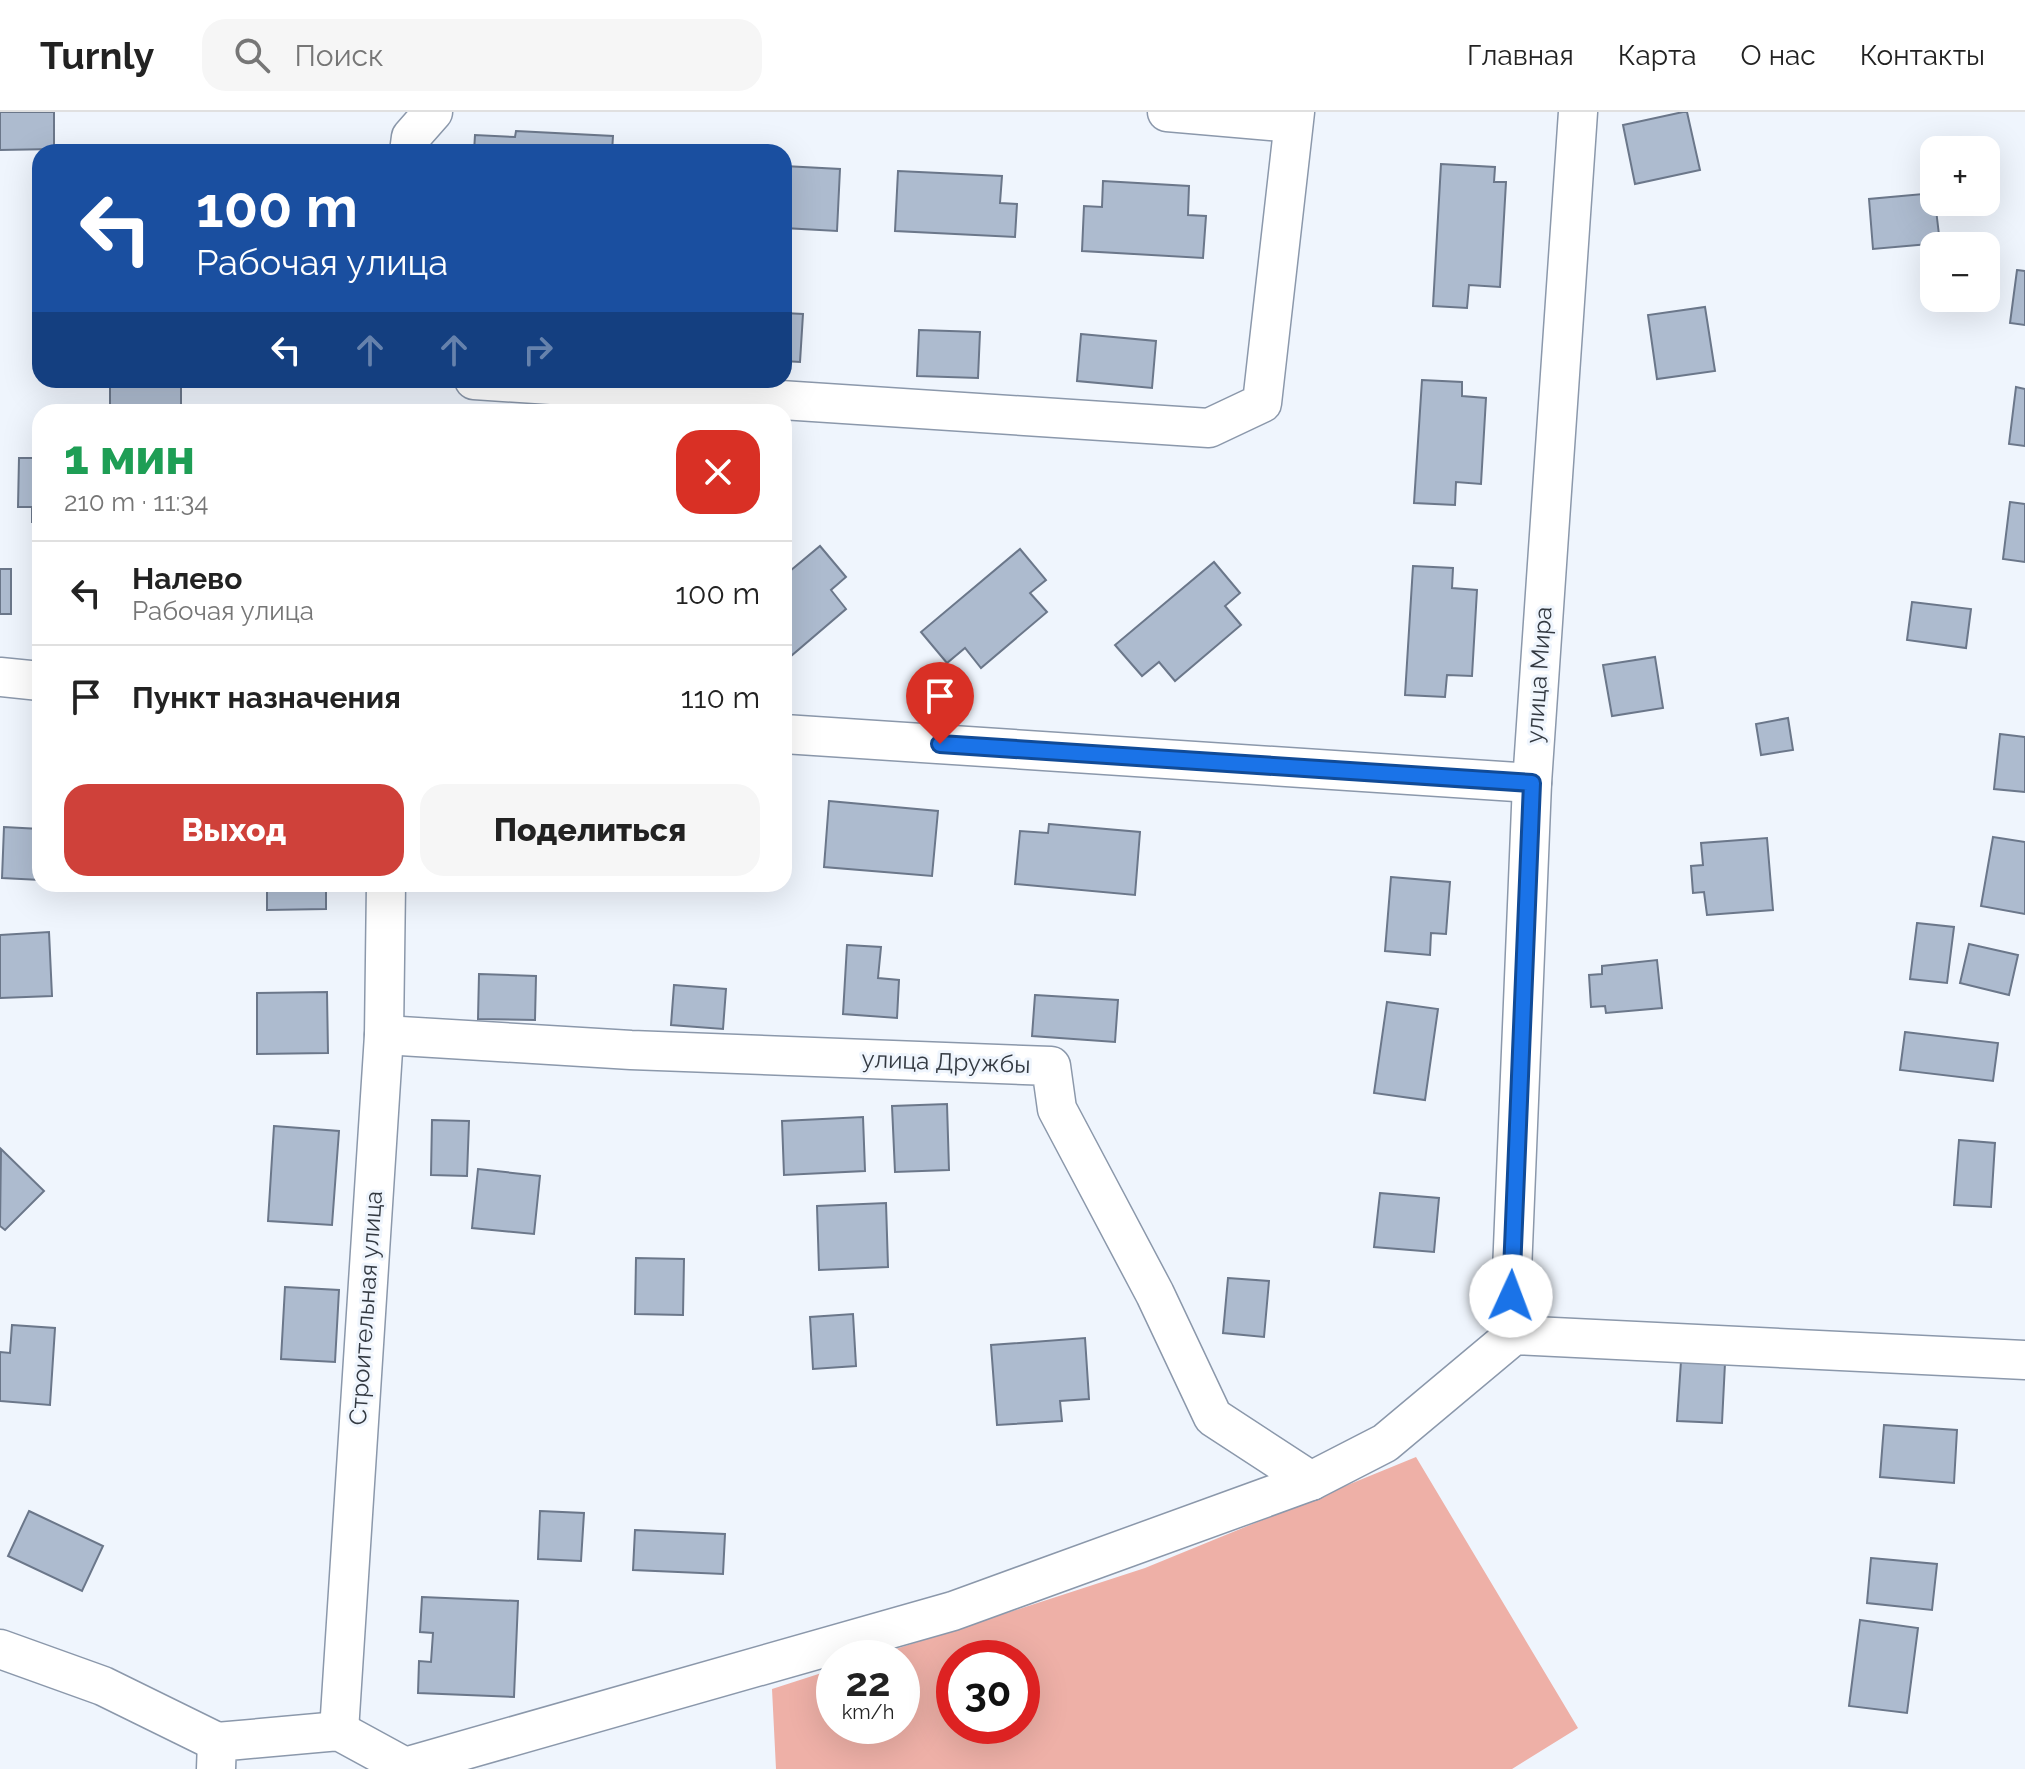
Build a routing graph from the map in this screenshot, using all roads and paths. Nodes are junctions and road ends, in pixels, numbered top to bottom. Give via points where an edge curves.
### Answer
1 (433, 112) edge
2 (1167, 112) edge
3 (1578, 112) edge
4 (1294, 118) edge
5 (410, 144) edge
6 (596, 388) edge
7 (0, 677) edge
8 (32, 680) edge
9 (792, 735) edge
10 (1532, 783) junction
11 (386, 892) edge
12 (384, 1035) junction
13 (1514, 1335) junction
14 (2025, 1360) edge
15 (1311, 1481) junction
16 (0, 1649) edge
17 (339, 1731) junction
18 (216, 1756) edge

1 - 5 street
2 - 4 street
3 - 10 street, улица Мира
4 - 6 street via 1262,403 1209,428
7 - 8 street
9 - 10 street
10 - 13 street, улица Мира via 1511,1296
11 - 12 street, Строительная улица
12 - 15 street, улица Дружбы via 1051,1066 1057,1109 1213,1417
12 - 17 street, Строительная улица
13 - 14 street
13 - 15 street via 1385,1443
15 - 17 street via 953,1611 405,1767
16 - 18 street via 103,1686
17 - 18 street

